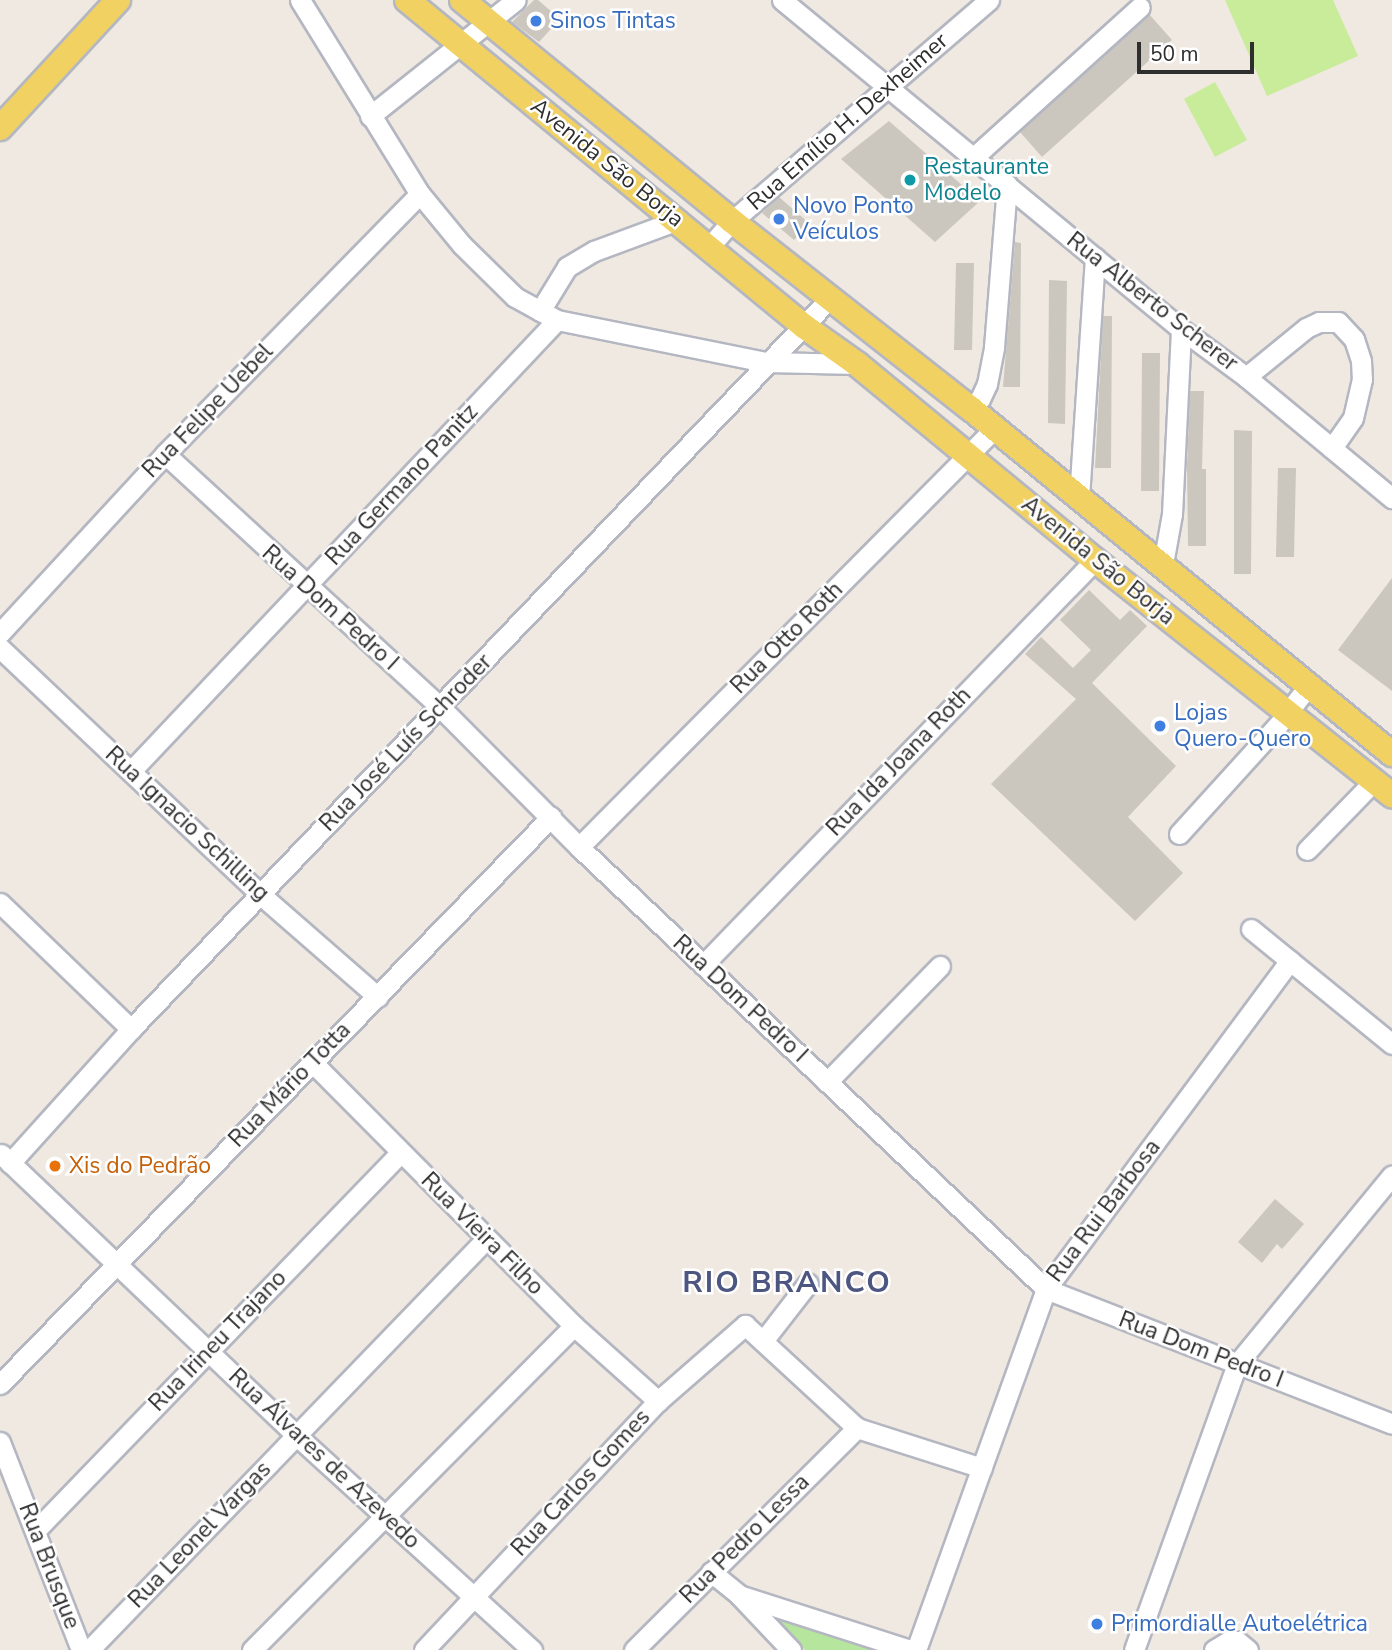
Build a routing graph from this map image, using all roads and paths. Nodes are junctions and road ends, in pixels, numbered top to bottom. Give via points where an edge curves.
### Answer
1 (118, 0) edge
2 (300, 0) edge
3 (407, 0) edge
4 (462, 0) edge
5 (516, 0) edge
6 (782, 0) edge
7 (989, 0) edge
8 (1140, 7) dead end
9 (489, 22) junction
10 (460, 44) junction
11 (890, 86) junction
12 (370, 116) junction
13 (0, 128) edge
14 (975, 156) junction
15 (1007, 185) junction
16 (420, 194) junction
17 (678, 220) junction
18 (732, 221) junction
19 (710, 246) junction
20 (1095, 258) junction
21 (830, 298) junction
22 (549, 315) junction
23 (806, 327) junction
24 (1181, 329) junction
25 (766, 362) junction
26 (857, 364) junction
27 (1246, 377) junction
28 (970, 408) junction
29 (994, 429) junction
30 (1332, 448) junction
31 (165, 454) junction
32 (968, 454) junction
33 (1079, 498) junction
34 (1392, 498) edge
35 (1095, 560) junction
36 (1163, 565) junction
37 (306, 587) junction
38 (7, 621) edge
39 (0, 633) edge
40 (0, 648) edge
41 (1309, 685) junction
42 (441, 708) junction
43 (1287, 711) junction
44 (1392, 754) edge
45 (131, 771) junction
46 (1383, 788) edge
47 (551, 817) junction
48 (1178, 834) dead end
49 (579, 847) junction
50 (1307, 850) dead end
51 (261, 895) junction
52 (0, 903) edge
53 (1251, 929) dead end
54 (1290, 961) junction
55 (704, 965) junction
56 (940, 966) dead end
57 (378, 997) junction
58 (131, 1029) junction
59 (1392, 1044) edge
60 (312, 1061) junction
61 (827, 1082) junction
62 (401, 1152) junction
63 (5, 1158) edge
64 (1392, 1175) edge
65 (486, 1239) junction
66 (118, 1265) junction
67 (808, 1283) dead end
68 (1046, 1289) junction
69 (574, 1326) junction
70 (763, 1341) junction
71 (208, 1352) junction
72 (1237, 1364) junction
73 (0, 1384) edge
74 (658, 1401) junction
75 (1392, 1424) edge
76 (857, 1428) junction
77 (297, 1436) junction
78 (0, 1442) edge
79 (982, 1468) junction
80 (385, 1516) junction
81 (36, 1531) junction
82 (711, 1572) junction
83 (739, 1595) junction
84 (474, 1599) junction
85 (81, 1650) edge
86 (89, 1650) edge
87 (251, 1650) edge
88 (424, 1650) edge
89 (532, 1650) edge
90 (634, 1650) edge
91 (792, 1650) edge
92 (910, 1650) edge
93 (916, 1650) edge
94 (1135, 1650) edge
95 (1214, 1650) edge
96 (1248, 1650) edge

1 - 13 main road
2 - 12 street
3 - 10 main road, Avenida São Borja
4 - 9 main road, Avenida São Borja
5 - 9 street
6 - 11 street, Rua Alberto Scherer
7 - 11 street, Rua Emílio H. Dexheimer
8 - 14 street
9 - 10 street
9 - 18 main road, Avenida São Borja
10 - 12 street
10 - 17 main road, Avenida São Borja
11 - 14 street, Rua Alberto Scherer
11 - 18 street, Rua Emílio H. Dexheimer
12 - 16 street
14 - 15 street, Rua Alberto Scherer
15 - 20 street, Rua Alberto Scherer
15 - 28 street via 994,347 987,384
16 - 22 street via 462,245 515,297
16 - 31 street, Rua Felipe Uebel
17 - 19 main road, Avenida São Borja
17 - 22 street, Rua Germano Panitz via 594,251 567,267
18 - 19 street, Rua Emílio H. Dexheimer
18 - 21 main road, Avenida São Borja
19 - 23 main road, Avenida São Borja
20 - 24 street, Rua Alberto Scherer
20 - 33 street
21 - 23 street
21 - 28 main road, Avenida São Borja
22 - 25 street
22 - 37 street, Rua Germano Panitz
23 - 25 street, Rua José Luís Schroder
23 - 26 main road, Avenida São Borja
24 - 27 street, Rua Alberto Scherer
24 - 36 street via 1172,514
25 - 26 street
25 - 42 street, Rua José Luís Schroder
26 - 32 main road, Avenida São Borja
27 - 30 street, Rua Alberto Scherer
27 - 30 street via 1306,328 1338,322 1354,339 1362,361 1362,379 1353,418
28 - 29 main road, Avenida São Borja
29 - 32 street, Rua Otto Roth
29 - 33 main road, Avenida São Borja
30 - 34 street, Rua Alberto Scherer
31 - 37 street, Rua Dom Pedro I
31 - 38 street, Rua Felipe Uebel
32 - 35 main road, Avenida São Borja
32 - 49 street, Rua Otto Roth
33 - 36 main road, Avenida São Borja
35 - 43 main road, Avenida São Borja
35 - 55 street, Rua Ida Joana Roth
36 - 41 main road, Avenida São Borja
37 - 42 street, Rua Dom Pedro I
37 - 45 street, Rua Germano Panitz
38 - 39 street, Rua Felipe Uebel
40 - 45 street, Rua Ignacio Schilling
41 - 43 street
41 - 44 main road, Avenida São Borja
42 - 47 street, Rua Dom Pedro I
42 - 51 street, Rua José Luís Schroder
43 - 46 main road, Avenida São Borja
43 - 48 street
45 - 51 street, Rua Ignacio Schilling
46 - 50 street
47 - 49 street, Rua Dom Pedro I
47 - 57 street, Rua Mário Totta
49 - 55 street, Rua Dom Pedro I
51 - 57 street, Rua Ignacio Schilling
51 - 58 street, Rua José Luís Schroder
52 - 58 street
53 - 54 street
54 - 59 street
54 - 68 street, Rua Rui Barbosa
55 - 61 street, Rua Dom Pedro I
56 - 61 street
57 - 60 street, Rua Mário Totta
58 - 63 street, Rua José Luís Schroder
60 - 62 street, Rua Vieira Filho
60 - 66 street, Rua Mário Totta
61 - 68 street, Rua Dom Pedro I
62 - 65 street, Rua Vieira Filho
62 - 71 street, Rua Irineu Trajano
63 - 66 street, Rua Álvares de Azevedo
64 - 72 street
65 - 69 street, Rua Vieira Filho
65 - 77 street, Rua Leonel Vargas
66 - 71 street, Rua Álvares de Azevedo
66 - 73 street, Rua Mário Totta
67 - 70 street
68 - 72 street, Rua Dom Pedro I
68 - 79 street, Rua Rui Barbosa
69 - 74 street, Rua Vieira Filho
69 - 80 street
70 - 74 street, Rua Carlos Gomes via 745,1325
70 - 76 street
71 - 77 street, Rua Álvares de Azevedo
71 - 81 street, Rua Irineu Trajano
72 - 75 street, Rua Dom Pedro I
72 - 94 street
74 - 84 street, Rua Carlos Gomes
76 - 79 street
76 - 82 street, Rua Pedro Lessa
77 - 80 street, Rua Álvares de Azevedo
77 - 86 street, Rua Leonel Vargas
78 - 81 street, Rua Brusque
79 - 93 street, Rua Rui Barbosa
80 - 84 street, Rua Álvares de Azevedo
80 - 87 street
81 - 85 street, Rua Brusque
82 - 83 street
82 - 90 street, Rua Pedro Lessa
83 - 91 street
83 - 92 street
84 - 88 street, Rua Carlos Gomes
84 - 89 street, Rua Álvares de Azevedo
95 - 96 street via 1237,1641

